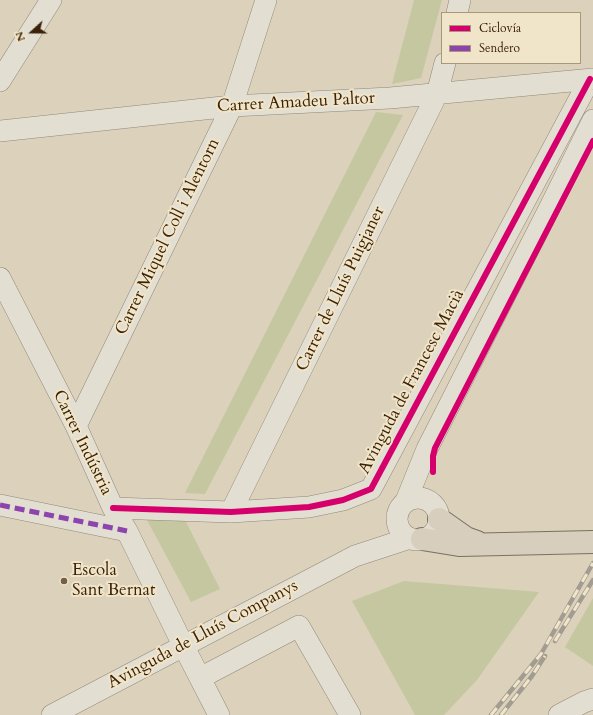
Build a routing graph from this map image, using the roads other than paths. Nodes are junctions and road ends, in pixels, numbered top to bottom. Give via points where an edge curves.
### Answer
1 (51, 0) edge
2 (266, 0) edge
3 (460, 0) edge
4 (457, 12) edge
5 (445, 64) edge
6 (592, 79) edge
7 (0, 81) edge
8 (437, 94) junction
9 (232, 106) junction
10 (593, 120) edge
11 (0, 130) edge
12 (0, 278) edge
13 (76, 426) junction
14 (427, 449) junction
15 (406, 501) junction
16 (0, 505) edge
17 (113, 508) junction
18 (231, 512) junction
19 (436, 513) junction
20 (397, 521) junction
21 (127, 531) junction
22 (416, 539) junction
23 (593, 542) edge
24 (481, 545) junction
25 (355, 556) junction
26 (183, 645) junction
27 (200, 678) junction
28 (593, 699) edge
29 (74, 710) edge
30 (52, 715) edge
31 (219, 715) edge
32 (350, 715) edge
33 (559, 715) edge

1 - 7 street
2 - 9 street, Carrer Miquel Coll i Alentorn
3 - 4 street
5 - 8 street, Carrer de Lluís Puigjaner
6 - 8 street, Carrer Amadeu Paltor
6 - 18 street, Avinguda de Francesc Macià via 371,489 343,500 309,507
8 - 9 street, Carrer Amadeu Paltor
8 - 18 street, Carrer de Lluís Puigjaner
9 - 11 street, Carrer Amadeu Paltor
9 - 13 street, Carrer Miquel Coll i Alentorn
10 - 14 street
12 - 13 street, Carrer Indústria
13 - 17 street, Carrer Indústria
14 - 15 street
14 - 19 street via 427,480
15 - 19 street via 424,499
15 - 20 street via 399,510
16 - 21 street
17 - 18 street, Avinguda de Francesc Macià
17 - 21 street, Carrer Indústria
19 - 22 street via 436,530 432,534
19 - 24 main road via 466,538
20 - 22 street via 401,532
20 - 25 street
21 - 26 street, Carrer Indústria
22 - 24 main road via 459,545
22 - 25 street
23 - 24 main road
25 - 26 street, Avinguda de Lluís Companys
26 - 27 street, Carrer Indústria
26 - 29 street, Avinguda de Lluís Companys
27 - 31 street, Carrer Indústria
27 - 32 street via 299,626
28 - 33 street
29 - 30 street, Avinguda de Lluís Companys

